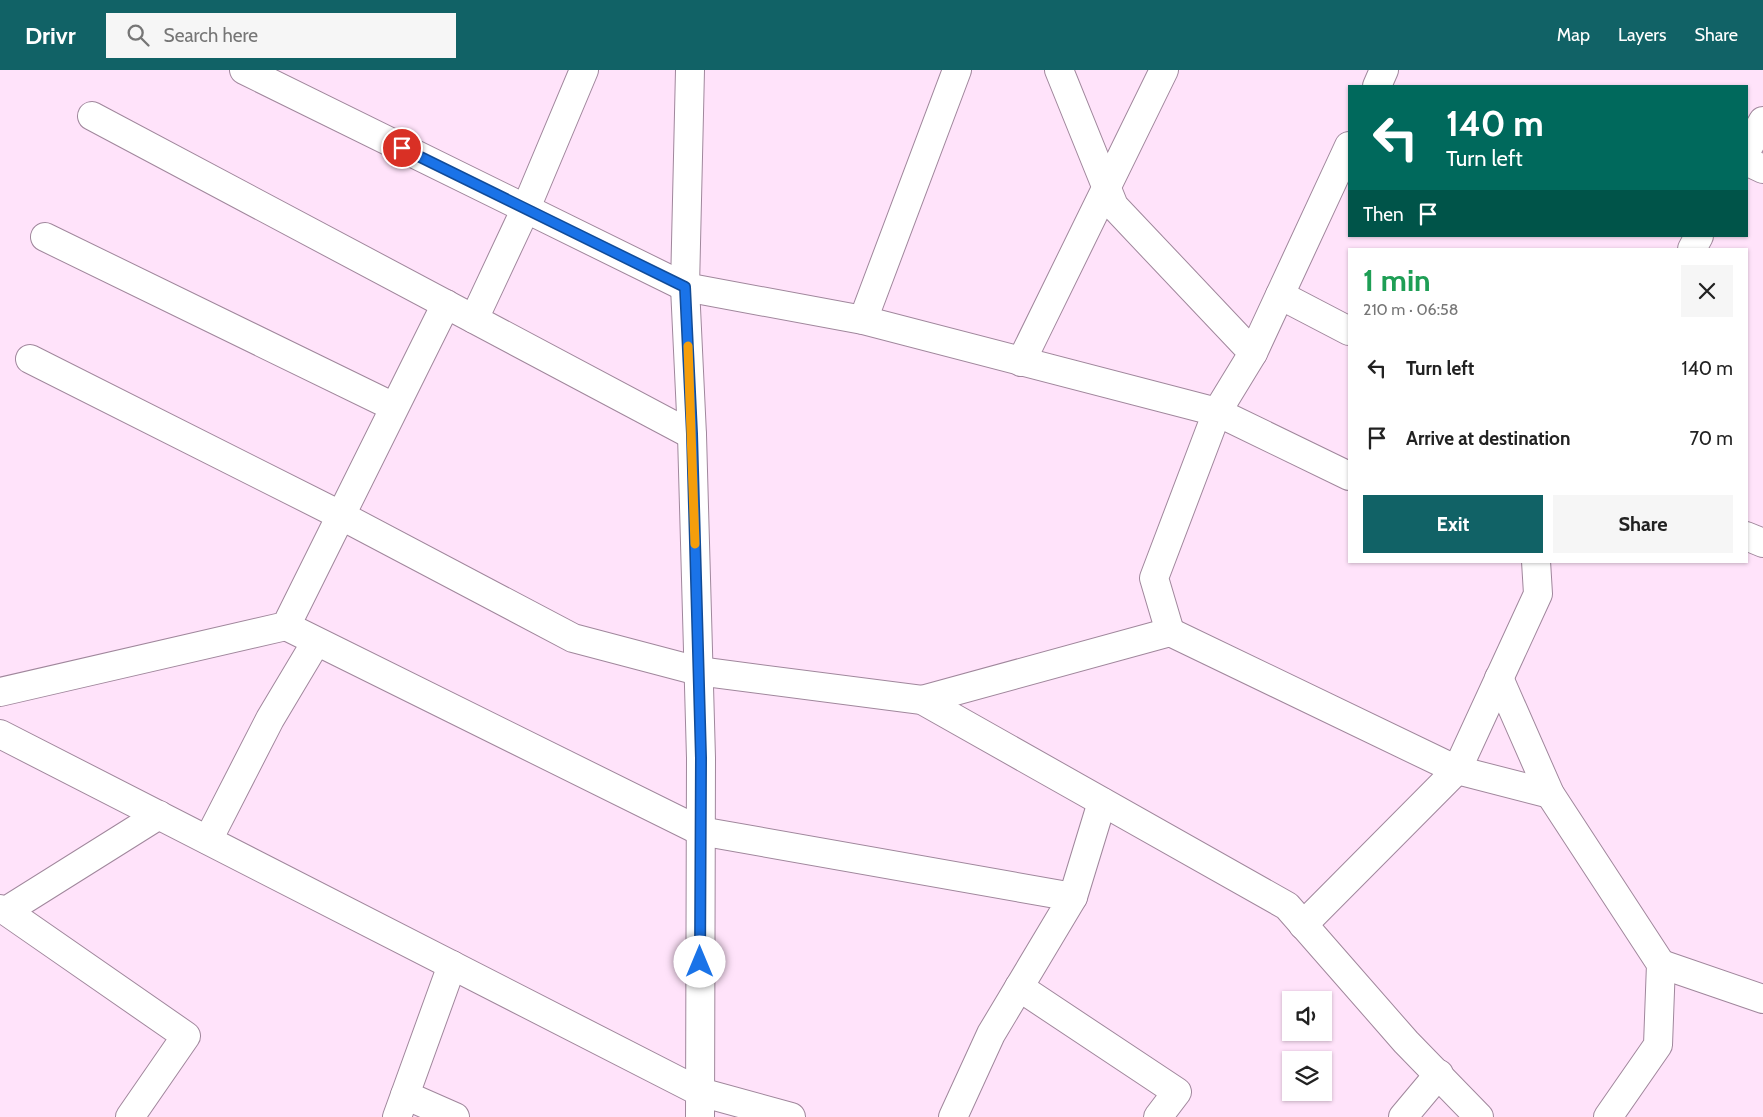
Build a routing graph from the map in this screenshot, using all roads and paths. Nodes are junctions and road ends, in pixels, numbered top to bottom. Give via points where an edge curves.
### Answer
1 (244, 70) edge
2 (584, 70) edge
3 (690, 70) edge
4 (957, 70) edge
5 (1059, 70) edge
6 (1164, 70) edge
7 (1384, 70) edge
8 (1377, 85) edge
9 (92, 116) dead end
10 (1763, 121) edge
11 (1748, 147) edge
12 (1348, 148) edge
13 (1748, 162) edge
14 (1763, 169) edge
15 (1106, 186) junction
16 (526, 208) junction
17 (45, 237) dead end
18 (685, 287) junction
19 (1280, 295) junction
20 (446, 304) junction
21 (474, 319) junction
22 (863, 320) junction
23 (1348, 330) edge
24 (1253, 353) junction
25 (30, 359) dead end
26 (1020, 362) junction
27 (394, 407) junction
28 (1218, 412) junction
29 (692, 434) junction
30 (1348, 476) edge
31 (340, 515) junction
32 (1748, 537) edge
33 (1763, 542) edge
34 (1536, 563) edge
35 (286, 626) junction
36 (1170, 632) junction
37 (316, 642) junction
38 (698, 670) junction
39 (1499, 678) junction
40 (0, 692) edge
41 (922, 700) junction
42 (0, 734) edge
43 (1457, 770) junction
44 (1550, 794) junction
45 (1102, 802) junction
46 (159, 815) junction
47 (700, 831) junction
48 (208, 840) junction
49 (1073, 897) junction
50 (3, 910) edge
51 (1303, 925) junction
52 (1661, 964) junction
53 (452, 965) junction
54 (1019, 987) junction
55 (1763, 999) edge
56 (1439, 1074) junction
57 (700, 1104) edge
58 (401, 1106) edge
59 (130, 1117) edge
60 (456, 1117) edge
61 (791, 1117) edge
62 (952, 1117) edge
63 (1158, 1117) edge
64 (1403, 1117) edge
65 (1479, 1117) edge
66 (1608, 1117) edge

1 - 16 street
2 - 16 street
3 - 18 street
4 - 22 street
5 - 15 street
6 - 15 street
7 - 8 street
9 - 20 street
10 - 11 street
12 - 19 street
13 - 14 street
15 - 24 street via 1114,206
15 - 26 street
16 - 18 street
16 - 21 street
17 - 27 street
18 - 22 street
18 - 29 street
19 - 23 street
19 - 24 street
20 - 21 street
20 - 27 street
21 - 29 street
22 - 26 street
24 - 28 street
25 - 31 street
26 - 28 street
27 - 31 street
28 - 30 street
28 - 36 street via 1154,578
29 - 38 street
31 - 35 street
31 - 38 street via 573,638
32 - 33 street
34 - 39 street via 1538,594
35 - 37 street
35 - 40 street
36 - 41 street
36 - 43 street
37 - 47 street
37 - 48 street via 270,719
38 - 41 street
38 - 47 street
39 - 43 street
39 - 44 street
41 - 45 street
42 - 46 street
43 - 44 street
43 - 51 street
44 - 52 street
45 - 49 street
45 - 51 street via 1286,906
46 - 48 street
46 - 50 street
47 - 49 street
47 - 57 street
48 - 53 street
49 - 54 street
50 - 59 street via 186,1036
51 - 56 street via 1406,1042
52 - 55 street
52 - 66 street via 1658,1045
53 - 57 street
53 - 58 street
54 - 62 street via 991,1034
54 - 63 street via 1177,1092
56 - 64 street
56 - 65 street
57 - 61 street
58 - 60 street

